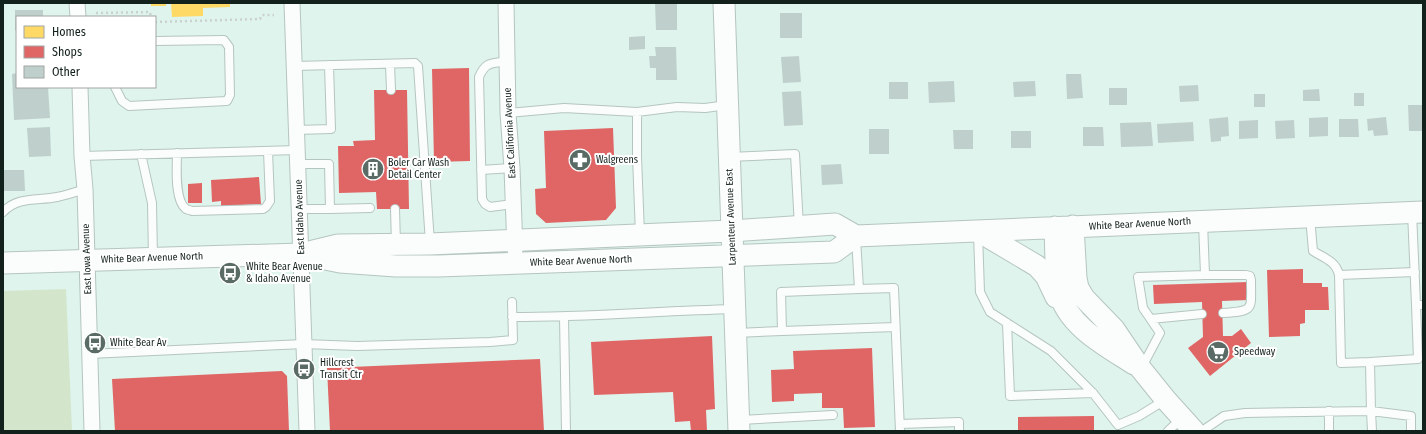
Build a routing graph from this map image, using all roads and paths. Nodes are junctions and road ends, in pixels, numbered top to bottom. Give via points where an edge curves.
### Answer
1 (78, 3) edge
2 (292, 3) edge
3 (506, 3) edge
4 (724, 3) edge
5 (96, 13) dead end
6 (274, 15) dead end
7 (78, 16) edge
8 (151, 16) edge
9 (156, 22) edge
10 (156, 41) edge
11 (508, 61) junction
12 (329, 64) junction
13 (390, 64) junction
14 (294, 66) junction
15 (80, 88) edge
16 (116, 88) edge
17 (391, 90) dead end
18 (727, 105) junction
19 (637, 112) junction
20 (508, 113) junction
21 (296, 130) junction
22 (268, 151) junction
23 (177, 153) junction
24 (141, 154) junction
25 (82, 156) junction
26 (297, 157) junction
27 (729, 157) junction
28 (512, 168) junction
29 (481, 170) junction
30 (85, 189) junction
31 (514, 204) junction
32 (370, 208) dead end
33 (330, 209) junction
34 (395, 209) dead end
35 (299, 210) junction
36 (3, 212) edge
37 (1418, 212) edge
38 (1310, 216) junction
39 (1203, 221) junction
40 (799, 227) junction
41 (1064, 227) junction
42 (731, 231) junction
43 (978, 231) junction
44 (640, 235) junction
45 (856, 236) junction
46 (515, 240) junction
47 (396, 244) junction
48 (430, 244) junction
49 (301, 254) junction
50 (733, 256) junction
51 (153, 258) junction
52 (87, 261) junction
53 (3, 263) edge
54 (516, 263) junction
55 (1415, 272) junction
56 (1205, 275) junction
57 (1339, 275) junction
58 (859, 289) junction
59 (512, 302) dead end
60 (1420, 305) edge
61 (734, 309) junction
62 (1223, 313) dead end
63 (1202, 314) dead end
64 (512, 317) junction
65 (564, 317) junction
66 (1073, 318) junction
67 (1151, 319) junction
68 (1007, 323) junction
69 (895, 327) junction
70 (782, 331) junction
71 (736, 333) junction
72 (304, 344) junction
73 (89, 354) junction
74 (1420, 360) edge
75 (1370, 362) junction
76 (1141, 369) junction
77 (1093, 393) junction
78 (1166, 400) junction
79 (1329, 411) junction
80 (1371, 411) junction
81 (833, 415) dead end
82 (739, 425) edge
83 (900, 427) edge
84 (1182, 427) edge
85 (92, 431) edge
86 (307, 431) edge
87 (566, 431) edge
88 (960, 431) edge
89 (1202, 431) edge
90 (1330, 431) edge
91 (1372, 431) edge
92 (1411, 431) edge

1 - 7 street
2 - 14 street, East Idaho Avenue
3 - 11 street, East California Avenue
4 - 18 main road, Larpenteur Avenue East
5 - 8 path via 150,12
6 - 9 path via 262,15 260,19
10 - 16 lane via 224,40 229,47 230,95 227,101 129,106 122,101
11 - 20 street, East California Avenue
11 - 29 lane via 487,65 479,77
12 - 13 lane
12 - 14 lane
12 - 21 lane via 331,129
13 - 17 lane
13 - 48 lane via 416,63 418,66
14 - 21 street, East Idaho Avenue
15 - 25 street, East Iowa Avenue
18 - 19 lane
18 - 27 main road, Larpenteur Avenue East
19 - 20 lane via 564,108
19 - 44 lane
20 - 28 street, East California Avenue
21 - 26 street, East Idaho Avenue
22 - 23 lane
22 - 23 lane via 270,201 266,207 192,211 186,209 180,200
22 - 26 lane
23 - 24 lane
24 - 25 lane
24 - 51 lane via 152,203
25 - 30 street, East Iowa Avenue
26 - 33 lane via 329,164
26 - 35 street, East Idaho Avenue
27 - 40 lane via 795,154
27 - 42 main road, Larpenteur Avenue East
28 - 29 lane
28 - 31 street, East California Avenue
29 - 31 lane via 482,199 485,204 490,207
30 - 36 lane via 57,197 20,201 10,205
30 - 52 street, East Iowa Avenue
31 - 46 street, East California Avenue
32 - 33 lane
33 - 35 lane
34 - 47 lane
35 - 49 street, East Idaho Avenue
37 - 38 main road, White Bear Avenue North
37 - 55 lane
38 - 39 main road, White Bear Avenue North
38 - 57 lane via 1313,251 1332,261
39 - 41 main road, White Bear Avenue North
39 - 56 lane
40 - 42 main road, White Bear Avenue North
40 - 45 main road, White Bear Avenue North via 835,224
41 - 43 main road, White Bear Avenue North
41 - 66 main road via 1057,271 1059,293
41 - 76 main road via 1078,288 1087,302 1114,329
42 - 44 main road, White Bear Avenue North
42 - 50 main road, Larpenteur Avenue East
43 - 45 main road, White Bear Avenue North
43 - 66 main road via 1037,266 1050,282 1061,306
43 - 68 lane via 980,292 990,312
44 - 46 main road, White Bear Avenue North
45 - 50 main road, White Bear Avenue North via 834,252
45 - 58 lane
46 - 48 main road, White Bear Avenue North
46 - 54 street, East California Avenue
47 - 48 main road, White Bear Avenue North
47 - 49 main road, White Bear Avenue North via 338,244
49 - 51 main road, White Bear Avenue North
49 - 54 main road, White Bear Avenue North via 340,262 403,266
49 - 72 street, East Idaho Avenue
50 - 54 main road, White Bear Avenue North
50 - 61 main road, Larpenteur Avenue East
51 - 52 main road, White Bear Avenue North
52 - 53 main road, White Bear Avenue North
52 - 73 street, East Iowa Avenue
55 - 57 lane
55 - 60 lane
56 - 62 lane via 1250,276 1249,308 1244,312
56 - 67 lane via 1138,277 1144,308
57 - 75 lane via 1341,363
58 - 69 lane via 894,288
58 - 70 lane via 781,292
59 - 64 lane
60 - 74 lane
61 - 65 lane
61 - 71 main road, Larpenteur Avenue East
63 - 67 lane
64 - 65 lane
64 - 72 lane via 513,340 357,346
65 - 87 lane
66 - 76 main road via 1104,345
67 - 76 lane via 1160,333
68 - 77 lane via 1050,351
68 - 77 lane via 1010,396
69 - 70 lane
69 - 83 lane
70 - 71 lane
71 - 82 main road, Larpenteur Avenue East
72 - 73 lane
72 - 86 street, East Idaho Avenue
73 - 85 street, East Iowa Avenue
74 - 75 lane
75 - 80 lane
76 - 78 main road
77 - 78 lane via 1118,425
78 - 84 main road
79 - 80 lane
79 - 89 lane via 1246,412 1224,416
79 - 90 lane
80 - 91 lane
80 - 92 lane via 1411,416
81 - 82 lane
83 - 88 lane via 959,422

